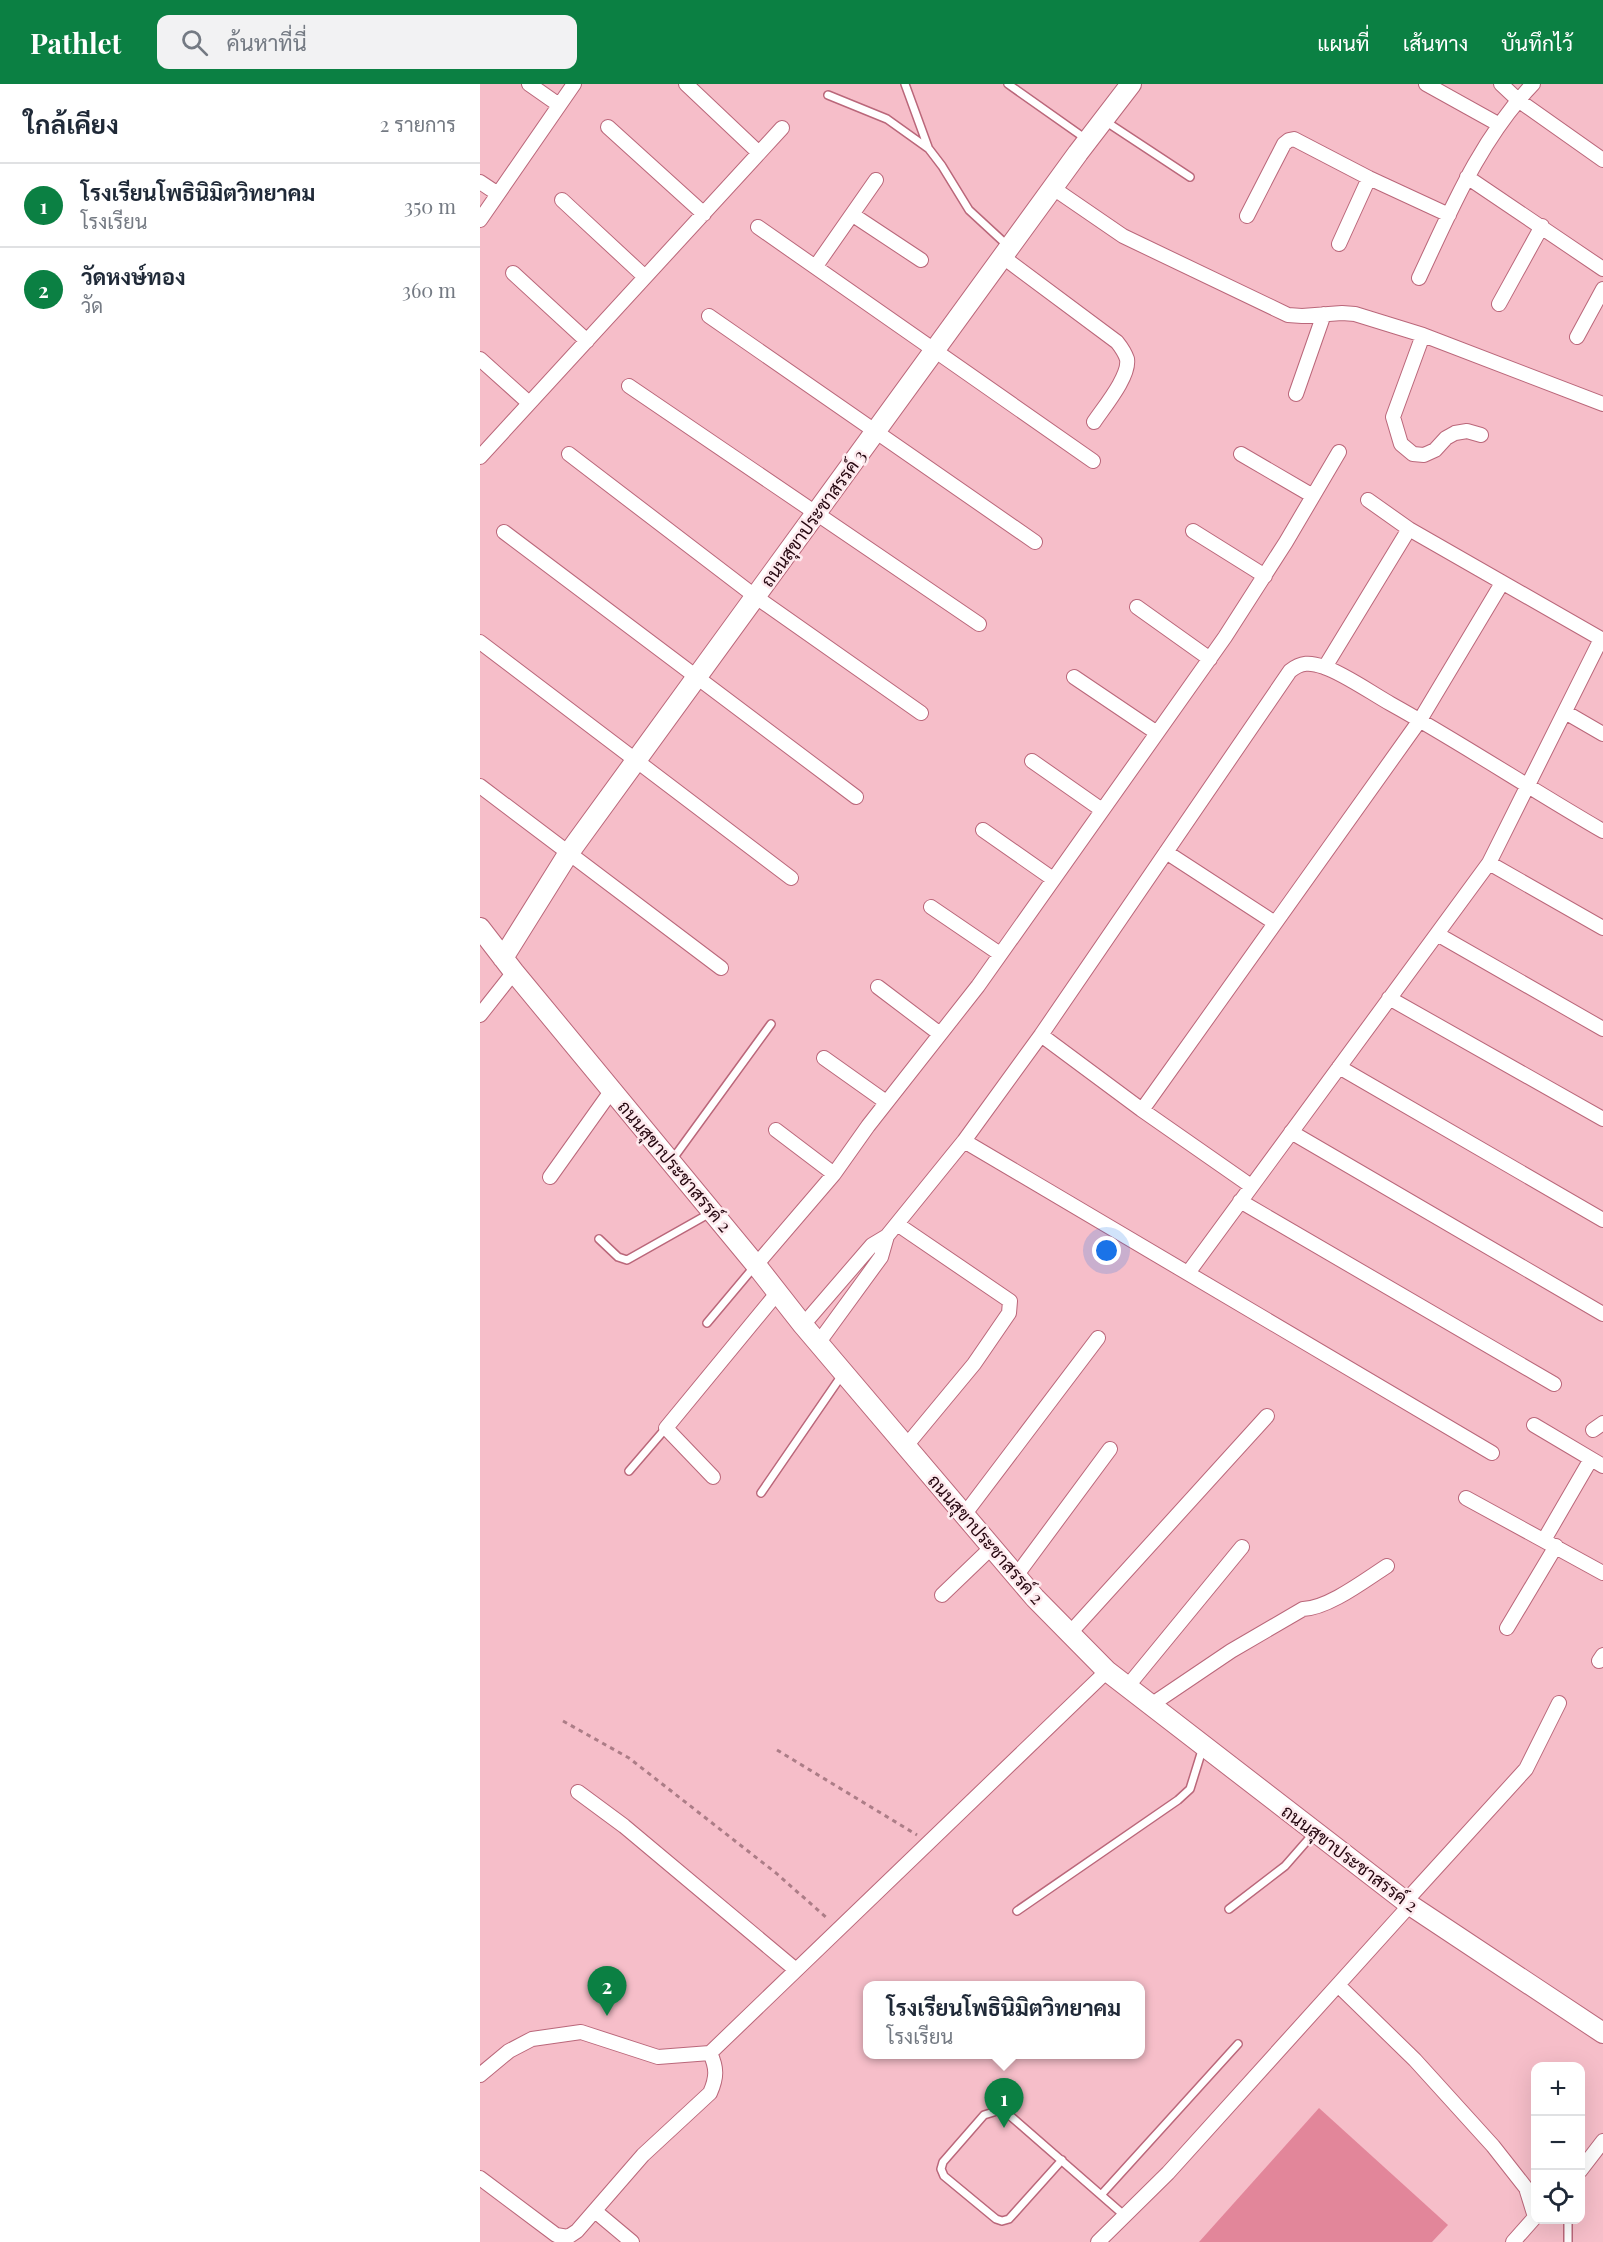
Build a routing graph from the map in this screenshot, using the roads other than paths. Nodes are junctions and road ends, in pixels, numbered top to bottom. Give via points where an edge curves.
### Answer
1 (530, 84) edge
2 (574, 84) edge
3 (686, 84) edge
4 (905, 84) edge
5 (1008, 84) edge
6 (1131, 84) edge
7 (1426, 84) edge
8 (1501, 84) edge
9 (1533, 84) edge
10 (828, 95) dead end
11 (1518, 100) junction
12 (559, 105) junction
13 (1104, 120) junction
14 (1498, 124) junction
15 (608, 127) dead end
16 (782, 128) dead end
17 (1088, 141) junction
18 (929, 149) junction
19 (759, 153) junction
20 (1603, 160) edge
21 (1190, 177) dead end
22 (1467, 177) junction
23 (1370, 178) junction
24 (876, 180) dead end
25 (480, 182) edge
26 (1053, 188) junction
27 (498, 194) junction
28 (562, 200) dead end
29 (704, 214) junction
30 (853, 214) junction
31 (1449, 215) junction
32 (1247, 216) dead end
33 (480, 220) edge
34 (1542, 226) junction
35 (758, 227) dead end
36 (1339, 244) dead end
37 (1007, 252) junction
38 (921, 260) dead end
39 (816, 266) junction
40 (1603, 269) edge
41 (513, 273) dead end
42 (645, 277) junction
43 (1419, 278) dead end
44 (1603, 289) edge
45 (1499, 304) dead end
46 (1324, 314) junction
47 (709, 316) dead end
48 (1423, 335) junction
49 (1577, 338) dead end
50 (587, 341) junction
51 (935, 351) junction
52 (480, 359) edge
53 (629, 386) dead end
54 (1296, 394) dead end
55 (529, 403) junction
56 (1603, 404) edge
57 (1094, 422) dead end
58 (876, 432) junction
59 (1481, 435) dead end
60 (1339, 452) dead end
61 (568, 454) dead end
62 (1241, 454) dead end
63 (480, 457) edge
64 (1093, 461) dead end
65 (1313, 496) junction
66 (1368, 500) dead end
67 (816, 514) junction
68 (1409, 529) junction
69 (1193, 531) dead end
70 (504, 532) dead end
71 (1035, 542) dead end
72 (1265, 576) junction
73 (1502, 583) junction
74 (756, 597) junction
75 (1137, 607) dead end
76 (979, 624) dead end
77 (1602, 640) edge
78 (480, 642) edge
79 (1210, 659) junction
80 (1325, 667) junction
81 (1074, 677) dead end
82 (697, 678) junction
83 (1565, 712) junction
84 (921, 713) dead end
85 (1420, 720) junction
86 (1157, 733) junction
87 (1603, 734) edge
88 (636, 761) junction
89 (1032, 761) dead end
90 (480, 786) edge
91 (1527, 788) junction
92 (856, 797) dead end
93 (1102, 810) junction
94 (983, 830) dead end
95 (1603, 831) edge
96 (1166, 852) junction
97 (568, 854) junction
98 (1489, 862) junction
99 (791, 878) dead end
100 (1053, 879) junction
101 (931, 907) dead end
102 (1275, 923) junction
103 (480, 928) edge
104 (1603, 928) edge
105 (1437, 934) junction
106 (1000, 954) junction
107 (508, 965) junction
108 (721, 968) dead end
109 (878, 987) dead end
110 (1389, 998) junction
111 (480, 1015) edge
112 (771, 1024) dead end
113 (1603, 1029) edge
114 (940, 1034) junction
115 (1041, 1035) junction
116 (824, 1058) dead end
117 (1339, 1067) junction
118 (612, 1090) junction
119 (886, 1102) junction
120 (1142, 1110) junction
121 (1603, 1119) edge
122 (776, 1130) dead end
123 (1291, 1132) junction
124 (964, 1141) junction
125 (671, 1162) junction
126 (834, 1174) junction
127 (550, 1177) dead end
128 (1251, 1186) junction
129 (1240, 1201) junction
130 (712, 1212) junction
131 (1603, 1220) edge
132 (897, 1224) junction
133 (887, 1236) junction
134 (599, 1239) dead end
135 (756, 1264) junction
136 (1188, 1273) junction
137 (778, 1292) junction
138 (1603, 1314) edge
139 (707, 1323) dead end
140 (803, 1325) junction
141 (1098, 1338) dead end
142 (819, 1342) junction
143 (844, 1373) junction
144 (1554, 1384) dead end
145 (1267, 1416) dead end
146 (1534, 1425) dead end
147 (666, 1428) junction
148 (906, 1446) junction
149 (1110, 1449) dead end
150 (1492, 1453) dead end
151 (1597, 1463) edge
152 (629, 1471) dead end
153 (713, 1477) dead end
154 (761, 1493) dead end
155 (1466, 1498) dead end
156 (964, 1515) junction
157 (1550, 1543) junction
158 (992, 1547) junction
159 (1242, 1547) dead end
160 (1387, 1566) dead end
161 (1603, 1573) edge
162 (1016, 1576) junction
163 (942, 1595) dead end
164 (1507, 1628) dead end
165 (1070, 1633) junction
166 (1107, 1671) junction
167 (1127, 1687) junction
168 (1559, 1703) dead end
169 (1151, 1705) junction
170 (1203, 1745) junction
171 (578, 1792) dead end
172 (1315, 1832) junction
173 (1407, 1904) junction
174 (1229, 1909) dead end
175 (1017, 1911) dead end
176 (796, 1970) junction
177 (1338, 1985) junction
178 (1603, 2033) edge
179 (1238, 2044) dead end
180 (710, 2053) junction
181 (480, 2074) edge
182 (1603, 2141) edge
183 (1062, 2160) junction
184 (1582, 2170) edge
185 (480, 2178) edge
186 (1101, 2195) junction
187 (1531, 2204) edge
188 (595, 2211) junction
189 (1125, 2216) junction
190 (1531, 2222) edge
191 (1568, 2224) edge
192 (632, 2242) edge
193 (1098, 2242) edge
194 (1513, 2242) edge
195 (1569, 2242) edge

1 - 12 street
2 - 12 street
3 - 19 street
4 - 18 lane
5 - 17 lane
6 - 13 street, ถนนสุขาประชาสรรค์ 3
7 - 14 street
8 - 11 street
9 - 11 street
10 - 18 lane via 887,119
11 - 14 street
11 - 20 street
12 - 27 street
13 - 17 street, ถนนสุขาประชาสรรค์ 3
13 - 21 lane
14 - 22 street
15 - 29 street
16 - 19 street
17 - 26 street, ถนนสุขาประชาสรรค์ 3
18 - 37 lane via 969,210
19 - 29 street
22 - 31 street
22 - 34 street
23 - 31 street
23 - 32 street via 1300,141 1289,140
23 - 36 street
24 - 30 street
25 - 27 street
26 - 37 street, ถนนสุขาประชาสรรค์ 3
26 - 46 street via 1123,236 1288,315
27 - 33 street
28 - 42 street
29 - 42 street
30 - 38 street
30 - 39 street
31 - 43 street
34 - 40 street
34 - 45 street
35 - 39 street
37 - 51 street, ถนนสุขาประชาสรรค์ 3
37 - 57 street via 1123,351 1126,372
39 - 51 street
41 - 50 street
42 - 50 street
44 - 49 street
46 - 48 street via 1355,314
46 - 54 street
47 - 58 street
48 - 56 street
48 - 59 street via 1393,417 1401,444 1413,454 1424,455 1455,433
50 - 55 street
51 - 58 street, ถนนสุขาประชาสรรค์ 3
51 - 64 street
52 - 55 street
53 - 67 street
55 - 63 street
58 - 67 street, ถนนสุขาประชาสรรค์ 3
58 - 71 street
60 - 65 street
61 - 74 street
62 - 65 street
65 - 72 street
66 - 68 street
67 - 74 street, ถนนสุขาประชาสรรค์ 3
67 - 76 street
68 - 73 street
68 - 80 street
69 - 72 street
70 - 82 street
72 - 79 street
73 - 77 street
73 - 85 street
74 - 82 street, ถนนสุขาประชาสรรค์ 3
74 - 84 street
75 - 79 street
77 - 83 street
78 - 88 street
79 - 86 street
80 - 85 street
80 - 96 street via 1306,663 1290,671
81 - 86 street
82 - 88 street, ถนนสุขาประชาสรรค์ 3
82 - 92 street
83 - 87 street
83 - 91 street
85 - 91 street
85 - 102 street
86 - 93 street
88 - 97 street, ถนนสุขาประชาสรรค์ 3
88 - 99 street
89 - 93 street
90 - 97 street
91 - 95 street
91 - 98 street
93 - 100 street
94 - 100 street
96 - 102 street
96 - 115 street
97 - 107 street, ถนนสุขาประชาสรรค์ 3
97 - 108 street
98 - 104 street
98 - 105 street
100 - 106 street
101 - 106 street
102 - 120 street
103 - 107 street, ถนนสุขาประชาสรรค์ 2
105 - 110 street
105 - 113 street
106 - 114 street
107 - 111 street
107 - 118 street, ถนนสุขาประชาสรรค์ 2
109 - 114 street
110 - 117 street
110 - 121 street
112 - 125 lane
114 - 119 street
115 - 120 street
115 - 124 street
116 - 119 street
117 - 123 street
117 - 131 street
118 - 125 street, ถนนสุขาประชาสรรค์ 2
118 - 127 street
119 - 126 street
120 - 128 street
122 - 126 street
123 - 128 street
123 - 138 street
124 - 132 street
124 - 136 street
125 - 130 street, ถนนสุขาประชาสรรค์ 2
126 - 135 street
128 - 129 street
129 - 136 street
129 - 144 street
130 - 134 lane via 627,1260
130 - 135 street, ถนนสุขาประชาสรรค์ 2
132 - 133 street
132 - 148 street via 1010,1301 1009,1313 974,1364
133 - 140 street via 872,1245
133 - 142 street via 881,1257
135 - 137 street, ถนนสุขาประชาสรรค์ 2
135 - 139 lane
136 - 150 street
137 - 140 street, ถนนสุขาประชาสรรค์ 2
137 - 147 street
140 - 142 street, ถนนสุขาประชาสรรค์ 2
141 - 156 street
142 - 143 street, ถนนสุขาประชาสรรค์ 2
143 - 148 street, ถนนสุขาประชาสรรค์ 2
143 - 154 lane
145 - 165 street
146 - 151 street
147 - 152 lane
147 - 153 street
148 - 156 street, ถนนสุขาประชาสรรค์ 2
149 - 162 street
151 - 157 street
155 - 157 street
156 - 158 street, ถนนสุขาประชาสรรค์ 2
157 - 161 street
157 - 164 street
158 - 162 street, ถนนสุขาประชาสรรค์ 2
158 - 163 street
159 - 167 street
160 - 169 street via 1342,1594 1303,1609 1231,1651
162 - 165 street, ถนนสุขาประชาสรรค์ 2
165 - 166 street, ถนนสุขาประชาสรรค์ 2
166 - 167 street, ถนนสุขาประชาสรรค์ 2
166 - 176 street
167 - 169 street, ถนนสุขาประชาสรรค์ 2
168 - 173 street via 1526,1769
169 - 170 street, ถนนสุขาประชาสรรค์ 2
170 - 172 street, ถนนสุขาประชาสรรค์ 2
170 - 175 lane via 1190,1789 1178,1800
171 - 176 street
172 - 173 street, ถนนสุขาประชาสรรค์ 2
172 - 174 lane via 1285,1866
173 - 177 street
173 - 178 street, ถนนสุขาประชาสรรค์ 2
176 - 180 street
177 - 187 street via 1415,2060 1493,2146 1526,2188
177 - 189 street
179 - 186 lane
180 - 181 street via 658,2057 581,2032 532,2039
180 - 188 street via 716,2066 716,2080 710,2092 643,2155
182 - 184 street
183 - 183 lane via 1008,2114 998,2111 984,2115 940,2169 1002,2221 1009,2219
183 - 186 lane
185 - 188 street via 556,2235 568,2237
186 - 189 lane
188 - 192 street
189 - 193 street
190 - 194 street
191 - 195 lane

